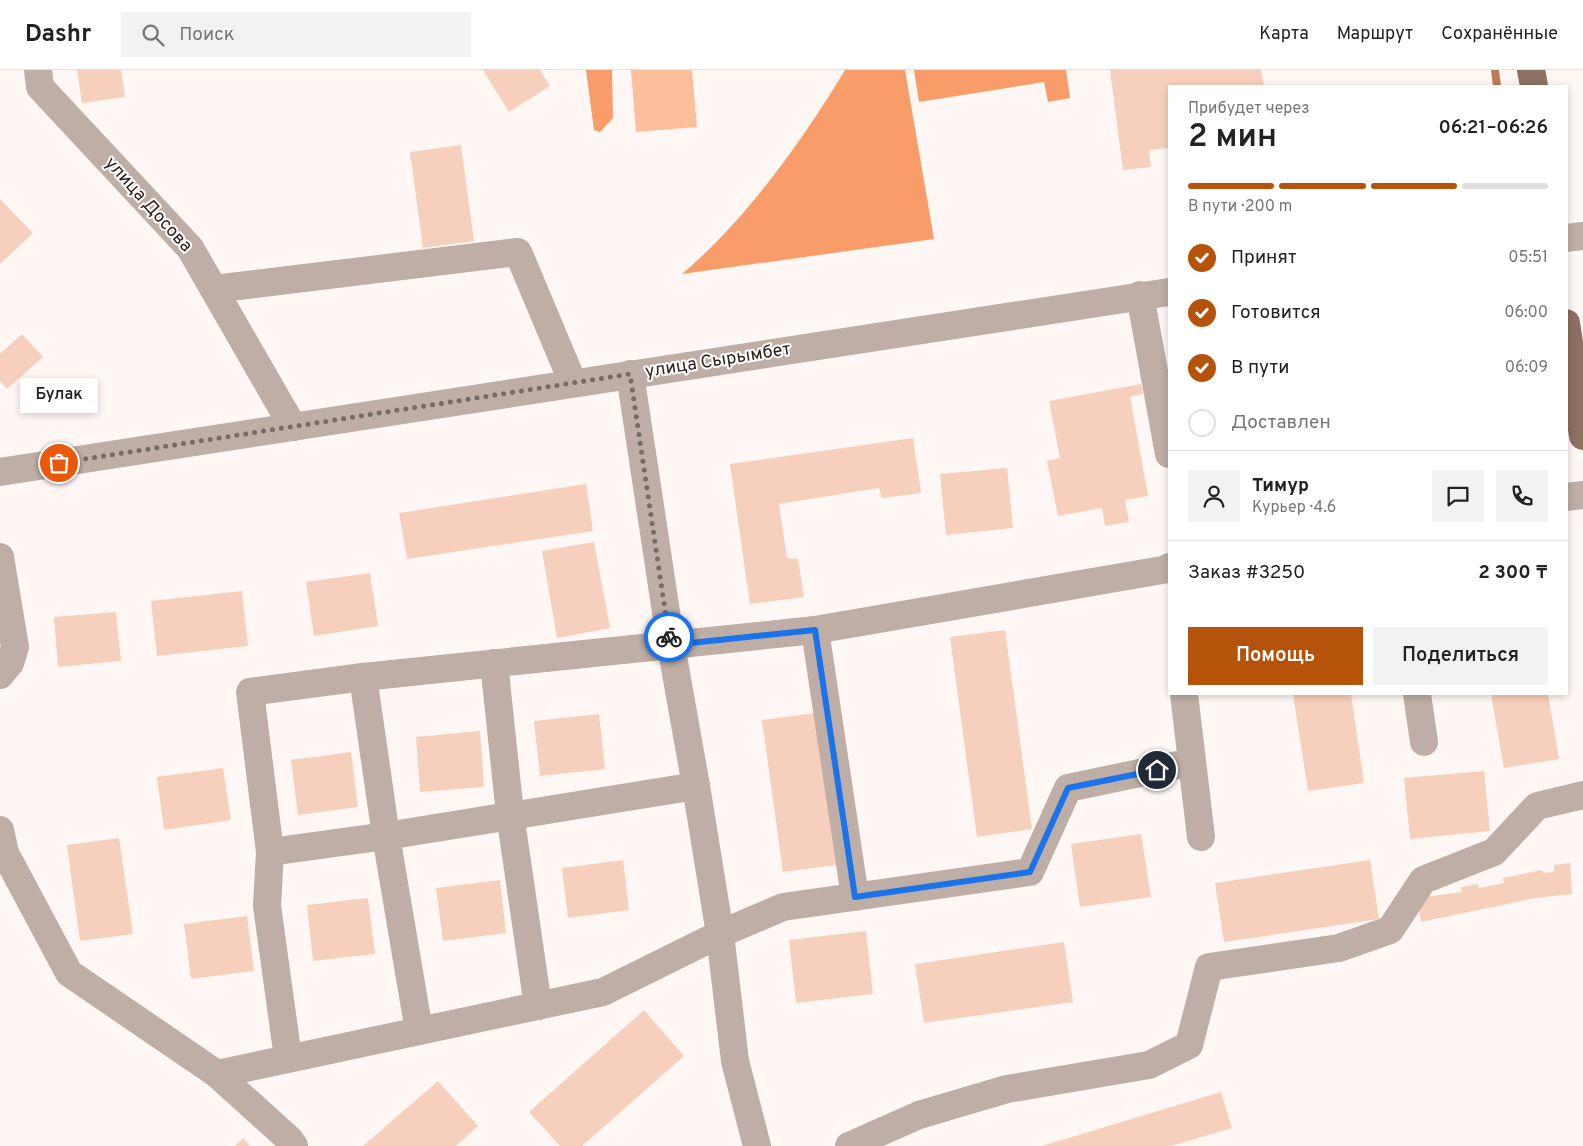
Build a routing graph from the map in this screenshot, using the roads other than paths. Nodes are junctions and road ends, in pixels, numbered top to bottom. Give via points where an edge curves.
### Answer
1 (38, 70) edge
2 (1532, 70) edge
3 (1534, 85) edge
4 (1583, 236) edge
5 (1568, 238) edge
6 (214, 289) junction
7 (1168, 292) edge
8 (1140, 295) junction
9 (1568, 336) edge
10 (630, 374) junction
11 (573, 383) junction
12 (293, 426) junction
13 (1583, 436) edge
14 (1168, 449) edge
15 (0, 472) edge
16 (1583, 495) edge
17 (1568, 497) edge
18 (0, 557) edge
19 (1168, 570) edge
20 (815, 630) junction
21 (671, 645) junction
22 (494, 664) junction
23 (0, 675) edge
24 (363, 677) junction
25 (1184, 695) edge
26 (1417, 695) edge
27 (1424, 742) dead end
28 (1192, 762) junction
29 (696, 786) junction
30 (1583, 795) edge
31 (510, 814) junction
32 (386, 836) junction
33 (1201, 838) dead end
34 (2, 848) edge
35 (270, 852) junction
36 (855, 897) junction
37 (720, 934) junction
38 (538, 1006) junction
39 (419, 1031) junction
40 (288, 1058) junction
41 (217, 1074) junction
42 (294, 1146) edge
43 (757, 1146) edge
44 (849, 1146) edge

1 - 6 street, улица Досова via 40,87 190,248
2 - 3 main road
4 - 5 street
6 - 11 street via 518,252
6 - 12 street, улица Досова
7 - 8 street, улица Сырымбет
8 - 10 street, улица Сырымбет
8 - 14 street
9 - 13 main road
10 - 11 street, улица Сырымбет
10 - 21 street
11 - 12 street, улица Сырымбет
12 - 15 street, улица Сырымбет
16 - 17 street
18 - 23 street via 15,647 10,663
19 - 20 street
20 - 21 street
20 - 36 street
21 - 22 street
21 - 29 street
22 - 24 street
22 - 31 street
24 - 32 street
24 - 35 street via 250,692
25 - 28 street
26 - 27 street
28 - 33 street
28 - 36 street via 1068,788 1030,872
29 - 31 street
29 - 37 street
30 - 44 street via 1537,806 1494,852 1423,880 1390,930 1339,948 1209,967 1189,1045 1150,1065 1007,1089 919,1115
31 - 32 street
31 - 38 street
32 - 35 street
32 - 39 street
34 - 41 street via 68,973
35 - 40 street via 268,906
36 - 37 street via 783,907
37 - 38 street via 603,992
37 - 43 street via 735,1061
38 - 39 street
39 - 40 street
40 - 41 street
41 - 42 street

